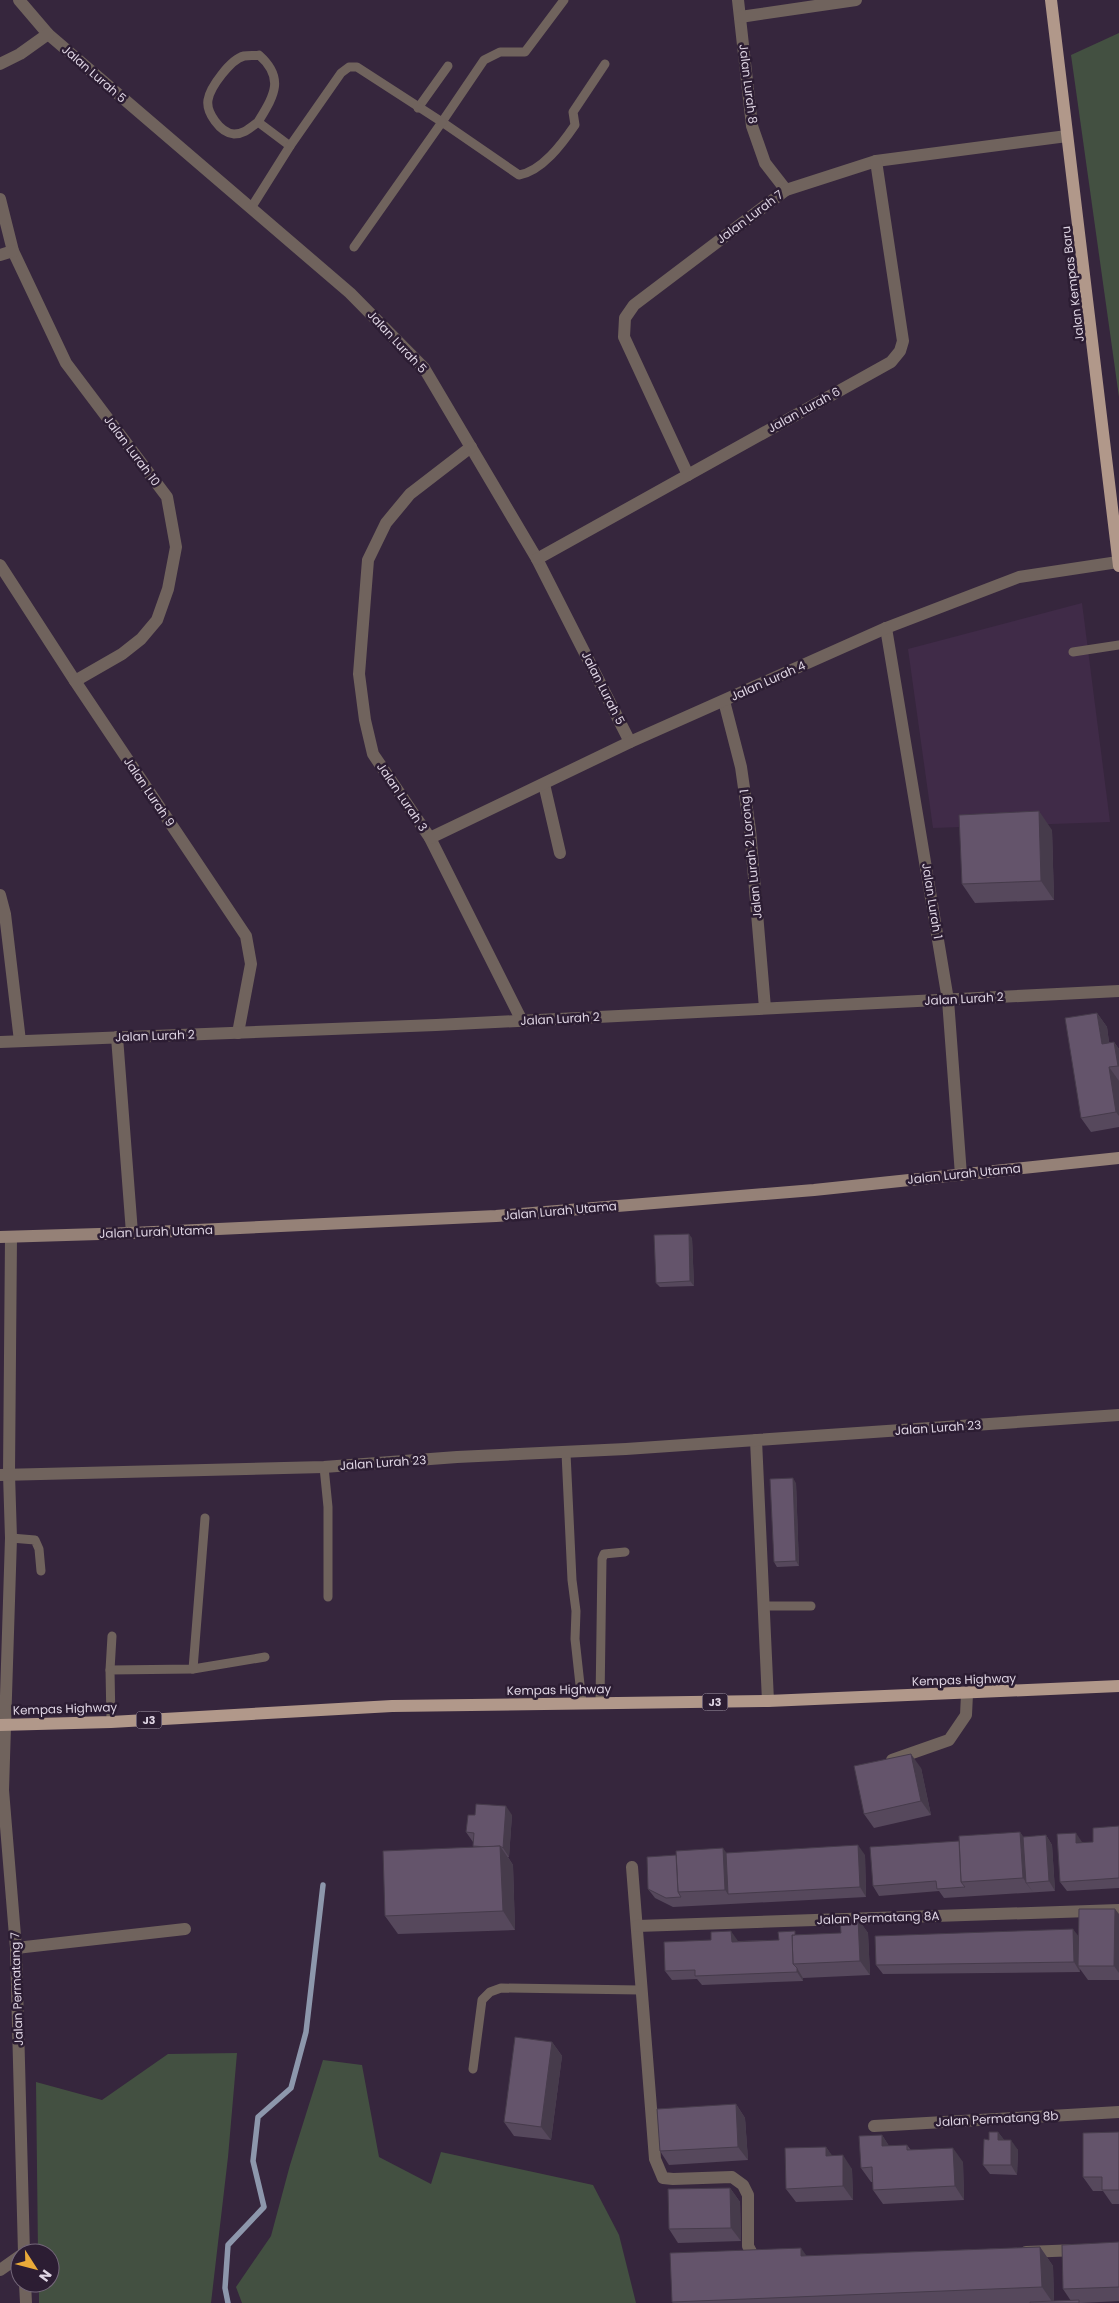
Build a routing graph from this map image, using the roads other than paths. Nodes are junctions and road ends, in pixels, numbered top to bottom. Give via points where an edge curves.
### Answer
1 (20, 0) edge
2 (564, 0) edge
3 (738, 0) edge
4 (856, 0) edge
5 (1051, 0) edge
6 (740, 17) junction
7 (48, 34) junction
8 (0, 64) edge
9 (605, 64) dead end
10 (448, 66) dead end
11 (418, 108) junction
12 (258, 122) junction
13 (442, 122) junction
14 (1067, 136) junction
15 (290, 146) junction
16 (876, 161) junction
17 (786, 190) junction
18 (0, 199) edge
19 (251, 208) junction
20 (354, 247) dead end
21 (13, 251) junction
22 (0, 256) edge
23 (471, 447) junction
24 (688, 475) junction
25 (537, 559) junction
26 (1118, 562) edge
27 (0, 565) edge
28 (1119, 566) edge
29 (886, 628) junction
30 (1119, 645) edge
31 (1073, 652) dead end
32 (75, 682) junction
33 (724, 701) junction
34 (630, 742) junction
35 (544, 784) junction
36 (430, 838) junction
37 (560, 853) dead end
38 (0, 895) edge
39 (1119, 991) edge
40 (948, 1000) junction
41 (765, 1008) junction
42 (522, 1020) junction
43 (238, 1033) junction
44 (117, 1038) junction
45 (20, 1041) junction
46 (0, 1042) edge
47 (1119, 1158) edge
48 (961, 1175) junction
49 (132, 1234) junction
50 (5, 1237) edge
51 (1119, 1415) edge
52 (756, 1440) junction
53 (566, 1453) junction
54 (324, 1467) junction
55 (4, 1474) edge
56 (205, 1518) dead end
57 (11, 1538) junction
58 (625, 1552) dead end
59 (41, 1571) dead end
60 (328, 1597) dead end
61 (763, 1606) junction
62 (811, 1606) dead end
63 (112, 1636) dead end
64 (265, 1657) dead end
65 (193, 1669) junction
66 (110, 1670) junction
67 (1119, 1686) edge
68 (967, 1694) junction
69 (768, 1701) junction
70 (600, 1702) junction
71 (582, 1703) junction
72 (111, 1722) junction
73 (3, 1725) edge
74 (881, 1764) edge
75 (632, 1867) dead end
76 (1119, 1910) edge
77 (637, 1926) junction
78 (185, 1929) dead end
79 (16, 1948) junction
80 (640, 1990) junction
81 (473, 2070) dead end
82 (1119, 2112) edge
83 (874, 2126) dead end
84 (24, 2243) edge
85 (1092, 2250) edge
86 (1009, 2253) edge
87 (762, 2263) edge

1 - 7 street, Jalan Lurah 5
2 - 13 lane via 525,52 500,52 484,60
3 - 6 street, Jalan Lurah 8
4 - 6 street
5 - 14 main road, Jalan Kempas Baru
6 - 17 street, Jalan Lurah 8 via 752,126 765,163
7 - 8 street
7 - 19 street, Jalan Lurah 5
9 - 13 lane via 573,112 575,125 530,173 519,175
10 - 11 lane
11 - 13 lane
11 - 15 lane via 357,67 348,67
12 - 12 lane via 245,132 232,134 220,127 210,114 208,100 216,81 242,56 259,56 269,64 275,77 274,96
12 - 15 lane
13 - 20 lane
14 - 16 street, Jalan Lurah 7
14 - 26 main road, Jalan Kempas Baru
15 - 19 lane
16 - 17 street, Jalan Lurah 7
16 - 24 street, Jalan Lurah 6 via 903,341 900,351 891,362
17 - 24 street, Jalan Lurah 7 via 634,305 625,318 624,337
18 - 21 street, Jalan Lurah 10
19 - 23 street, Jalan Lurah 5 via 350,293 424,368
21 - 22 street
21 - 32 street, Jalan Lurah 10 via 66,363 167,497 176,547 168,589 157,620 122,654
23 - 25 street, Jalan Lurah 5
23 - 36 street, Jalan Lurah 3 via 410,494 386,523 368,560 359,674 365,720 374,754
24 - 25 street, Jalan Lurah 6
25 - 34 street, Jalan Lurah 5
26 - 28 main road, Jalan Kempas Baru
26 - 29 street, Jalan Lurah 4 via 1019,577
27 - 32 street, Jalan Lurah 9
29 - 33 street, Jalan Lurah 4
29 - 40 street, Jalan Lurah 1
30 - 31 lane
32 - 43 street, Jalan Lurah 9 via 246,936 251,964
33 - 34 street, Jalan Lurah 4
33 - 41 street, Jalan Lurah 2 Lorong 1 via 741,767 750,830
34 - 35 street, Jalan Lurah 4
35 - 36 street, Jalan Lurah 4
35 - 37 street
36 - 42 street, Jalan Lurah 3
38 - 45 street
39 - 40 street, Jalan Lurah 2
40 - 41 street, Jalan Lurah 2
40 - 48 street, Jalan Lurah 1
41 - 42 street, Jalan Lurah 2
42 - 43 street, Jalan Lurah 2
43 - 44 street, Jalan Lurah 2
44 - 45 street, Jalan Lurah 2
44 - 49 street
45 - 46 street, Jalan Lurah 2
47 - 48 street, Jalan Lurah Utama
48 - 49 street, Jalan Lurah Utama via 496,1216
49 - 50 street, Jalan Lurah Utama
50 - 55 street, Jalan Permatang 7
51 - 52 street, Jalan Lurah 23
52 - 53 street, Jalan Lurah 23
52 - 61 street
53 - 54 street, Jalan Lurah 23
53 - 71 lane
54 - 55 street, Jalan Lurah 23
54 - 60 lane via 328,1507
55 - 57 street, Jalan Permatang 7
56 - 65 lane
57 - 59 lane via 35,1540
57 - 73 street, Jalan Permatang 7
58 - 70 lane via 604,1554 602,1559
61 - 62 lane
61 - 69 street
63 - 66 lane
64 - 65 lane
65 - 66 lane
66 - 72 lane
67 - 68 main road, Kempas Highway / J3
68 - 69 main road, Kempas Highway / J3
68 - 74 street via 966,1715 949,1740
69 - 70 main road, Kempas Highway / J3
70 - 71 main road, Kempas Highway / J3
71 - 72 main road, Kempas Highway / J3 via 392,1706
72 - 73 main road, Kempas Highway / J3
73 - 79 street, Jalan Permatang 7 via 2,1790
75 - 77 street
76 - 77 street, Jalan Permatang 8A
77 - 80 street
78 - 79 street
79 - 84 street, Jalan Permatang 7
80 - 81 lane via 501,1988 490,1992 482,2000
80 - 87 street via 658,2169 663,2178 673,2180 732,2177 743,2185 748,2195 748,2246
82 - 83 street, Jalan Permatang 8b
85 - 86 street

